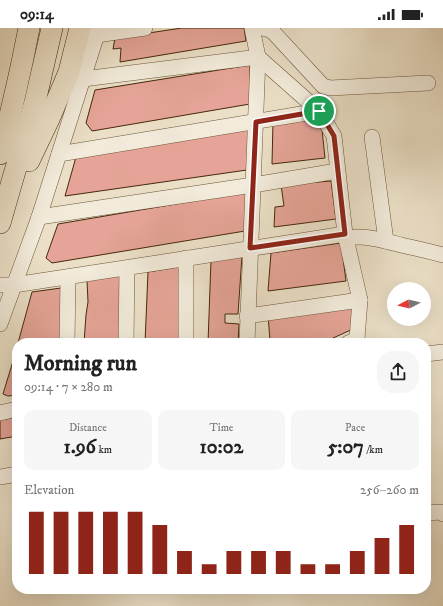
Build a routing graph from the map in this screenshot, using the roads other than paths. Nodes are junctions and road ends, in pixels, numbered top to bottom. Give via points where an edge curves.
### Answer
1 (29, 28) edge
2 (52, 28) edge
3 (145, 28) edge
4 (252, 28) edge
5 (263, 28) edge
6 (89, 32) edge
7 (258, 57) junction
8 (83, 79) junction
9 (428, 83) dead end
10 (319, 111) junction
11 (256, 122) junction
12 (372, 137) dead end
13 (0, 154) edge
14 (59, 154) junction
15 (337, 171) junction
16 (253, 185) junction
17 (39, 217) junction
18 (2, 218) edge
19 (345, 236) junction
20 (386, 241) junction
21 (250, 248) junction
22 (443, 255) edge
23 (186, 258) junction
24 (127, 268) junction
25 (68, 277) junction
26 (7, 285) edge
27 (360, 300) junction
28 (247, 316) junction
29 (0, 324) edge
30 (67, 338) edge
31 (126, 338) edge
32 (186, 338) edge
33 (247, 338) edge
34 (357, 338) edge
35 (443, 352) edge
36 (431, 353) edge
37 (12, 410) edge
38 (0, 413) edge
39 (12, 475) edge
40 (0, 477) edge
41 (431, 513) edge
42 (443, 514) edge

1 - 13 highway
2 - 18 highway via 36,102
3 - 6 street
4 - 7 street
5 - 9 street via 274,33 323,86 330,88
6 - 8 street
6 - 18 highway
7 - 8 street
7 - 10 street
7 - 11 street
8 - 14 street
10 - 11 street
10 - 15 street via 334,136
11 - 14 street
11 - 16 street
12 - 20 street
14 - 17 street
15 - 16 street
15 - 19 street
16 - 17 street
16 - 21 street
17 - 26 street
19 - 20 street
19 - 21 street
19 - 27 street
20 - 22 street
21 - 23 street
21 - 28 street
23 - 24 street
23 - 32 street
24 - 25 street
24 - 31 street
25 - 26 street
25 - 30 street
26 - 29 street
27 - 28 street
27 - 34 street
28 - 33 street
35 - 36 street
37 - 38 street
39 - 40 street
41 - 42 street

